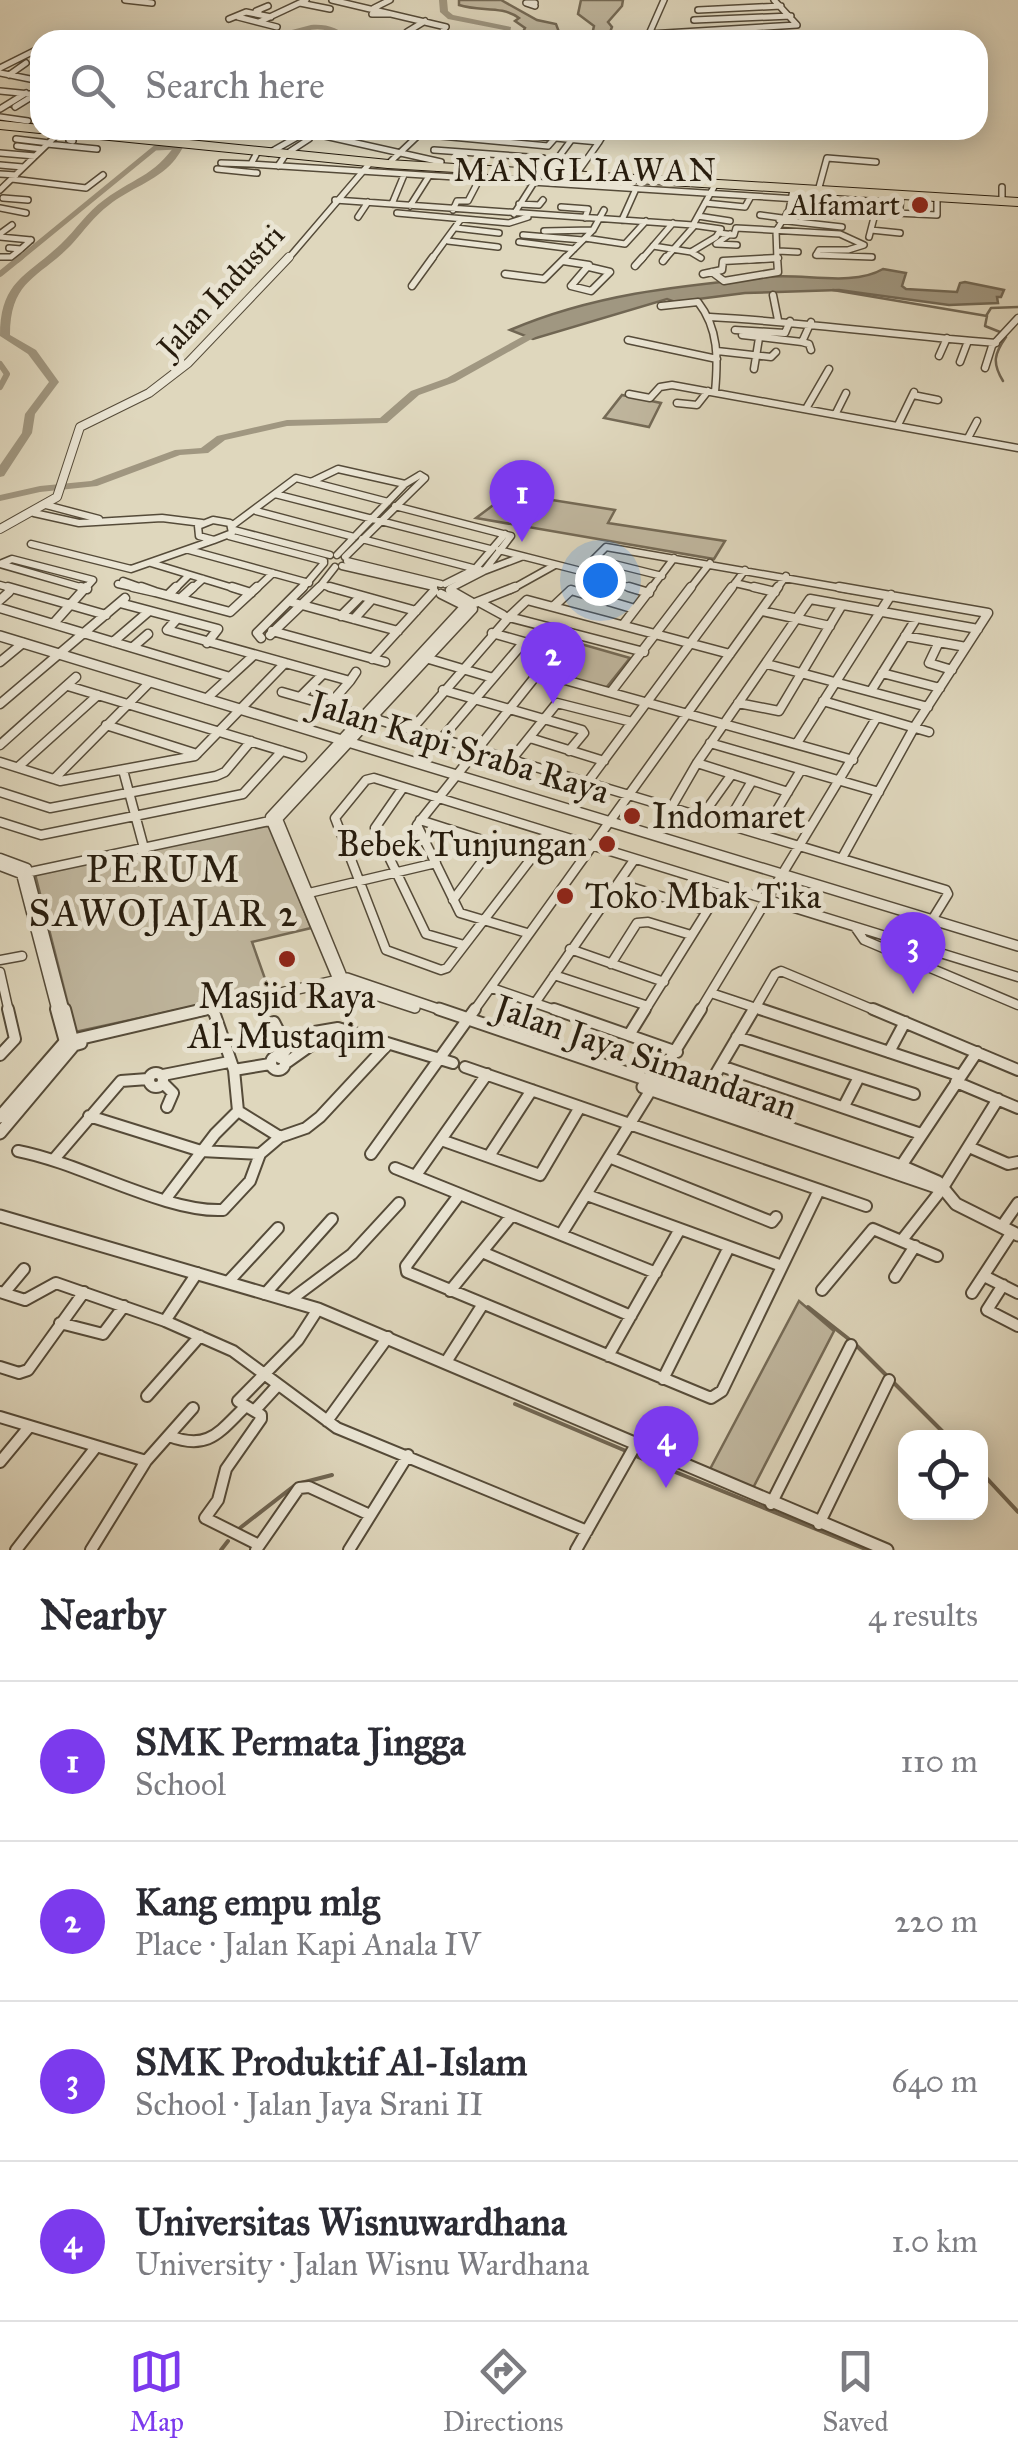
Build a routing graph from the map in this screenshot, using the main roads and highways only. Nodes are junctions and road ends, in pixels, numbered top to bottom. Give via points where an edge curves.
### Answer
1 (1, 124) edge
2 (30, 126) edge
3 (131, 140) edge
4 (1018, 202) edge

1 - 2 main road
3 - 4 main road via 715,185 845,205 900,196

